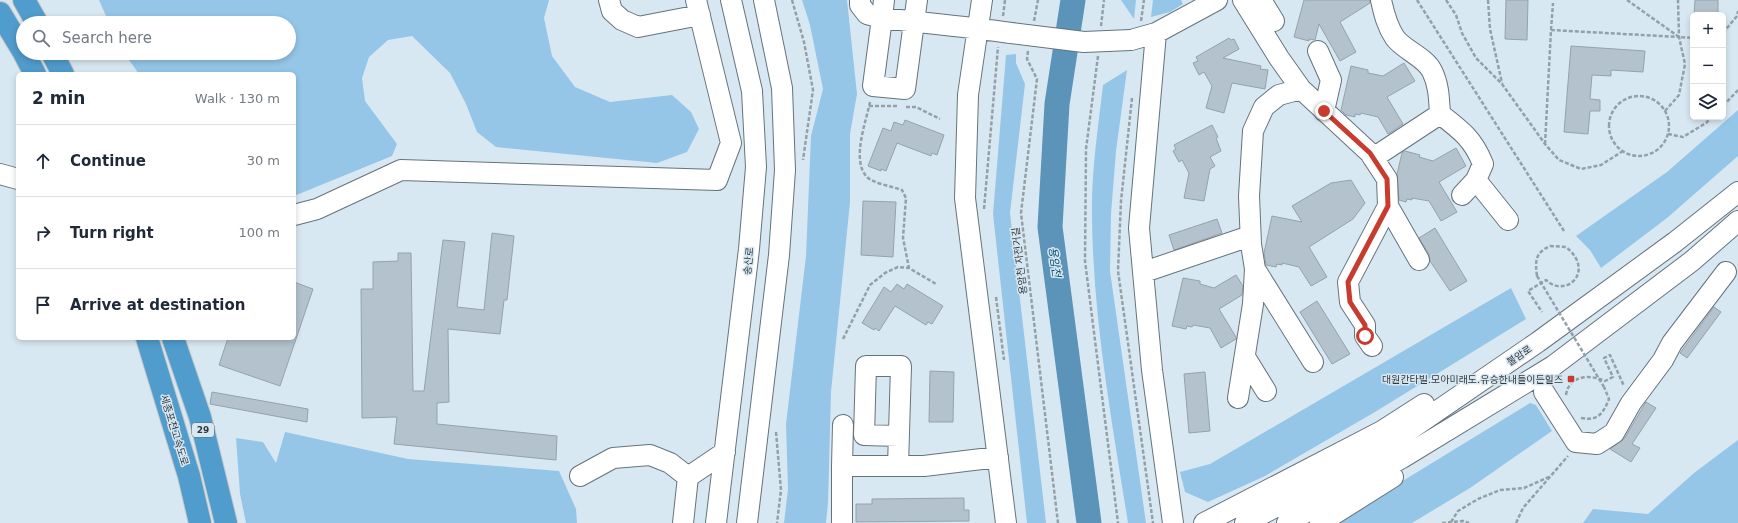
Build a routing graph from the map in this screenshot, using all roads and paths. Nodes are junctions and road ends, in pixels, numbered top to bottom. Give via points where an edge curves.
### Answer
1 (24, 0) edge
2 (610, 0) edge
3 (732, 0) edge
4 (764, 0) edge
5 (860, 0) edge
6 (917, 0) edge
7 (982, 0) edge
8 (1005, 0) edge
9 (1038, 0) edge
10 (1104, 0) edge
11 (1144, 0) edge
12 (1217, 0) edge
13 (1243, 0) edge
14 (1261, 0) edge
15 (1382, 0) edge
16 (1417, 0) edge
17 (1446, 0) edge
18 (1488, 0) edge
19 (1627, 0) edge
20 (1678, 0) edge
21 (1553, 4) dead end
22 (698, 8) edge
23 (883, 9) edge
24 (1738, 11) edge
25 (0, 13) edge
26 (33, 16) edge
27 (914, 22) junction
28 (1274, 22) dead end
29 (1033, 23) dead end
30 (978, 29) junction
31 (1726, 29) edge
32 (1551, 30) junction
33 (1101, 31) dead end
34 (1005, 32) junction
35 (1143, 32) junction
36 (1679, 37) junction
37 (1690, 38) edge
38 (16, 40) edge
39 (1030, 45) dead end
40 (1318, 51) dead end
41 (1098, 55) dead end
42 (56, 60) edge
43 (62, 72) edge
44 (1502, 84) junction
45 (873, 86) junction
46 (1301, 89) junction
47 (1738, 90) edge
48 (1726, 103) edge
49 (869, 106) junction
50 (1324, 111) junction
51 (1665, 111) junction
52 (1440, 114) junction
53 (940, 119) dead end
54 (1709, 120) edge
55 (1668, 134) junction
56 (1545, 144) junction
57 (1623, 151) junction
58 (1373, 158) junction
59 (0, 174) edge
60 (16, 178) edge
61 (1738, 178) edge
62 (1476, 180) junction
63 (1738, 192) edge
64 (1462, 195) dead end
65 (1388, 206) junction
66 (984, 211) dead end
67 (296, 214) edge
68 (1508, 220) dead end
69 (1738, 221) edge
70 (1564, 231) dead end
71 (1738, 233) edge
72 (1250, 236) junction
73 (1675, 242) junction
74 (1700, 256) junction
75 (1419, 260) dead end
76 (909, 268) junction
77 (1256, 268) junction
78 (1144, 272) junction
79 (1732, 276) edge
80 (936, 284) dead end
81 (996, 296) dead end
82 (1542, 312) dead end
83 (843, 339) dead end
84 (148, 340) edge
85 (174, 340) edge
86 (1538, 342) junction
87 (1372, 346) dead end
88 (1245, 357) junction
89 (1313, 362) dead end
90 (1004, 366) dead end
91 (1553, 366) junction
92 (1266, 391) dead end
93 (1544, 392) dead end
94 (1238, 398) dead end
95 (1565, 400) dead end
96 (1631, 403) junction
97 (1576, 414) dead end
98 (843, 425) dead end
99 (758, 431) junction
100 (899, 436) dead end
101 (1576, 442) junction
102 (725, 452) junction
103 (998, 457) junction
104 (842, 466) junction
105 (898, 466) junction
106 (580, 476) dead end
107 (688, 477) junction
108 (1549, 477) junction
109 (1450, 522) junction
110 (200, 523) edge
111 (226, 523) edge
112 (683, 523) edge
113 (716, 523) edge
114 (747, 523) edge
115 (759, 523) edge
116 (842, 523) edge
117 (1006, 523) edge
118 (1058, 523) edge
119 (1118, 523) edge
120 (1175, 523) edge
121 (1204, 523) edge
122 (1246, 523) edge
123 (1287, 523) edge
124 (1320, 523) edge
125 (1442, 523) edge
126 (1469, 523) edge
127 (1516, 523) edge

1 - 26 highway
2 - 22 street via 612,11 622,20 638,27
3 - 102 street, 송산로 via 752,91 756,167
4 - 99 street via 782,88 785,170 779,255
5 - 23 street via 860,5 867,14
6 - 27 street
7 - 30 street
8 - 34 path
9 - 29 path
10 - 33 path
11 - 35 path
12 - 35 street
13 - 46 street
14 - 28 street
15 - 52 street via 1385,19 1396,39 1431,70 1438,89
16 - 70 path
17 - 44 path via 1476,58
18 - 44 path via 1490,29
19 - 36 path
20 - 36 path
21 - 32 path
22 - 67 street via 731,143 717,180 401,170 317,209
23 - 27 street
23 - 45 street
24 - 31 path
25 - 38 highway
27 - 30 street
27 - 45 street via 905,89
30 - 34 street
30 - 103 street via 968,95 965,198
32 - 36 path
32 - 56 path
34 - 35 street, bridge via 1084,42
34 - 66 path
35 - 78 street via 1139,228
36 - 37 path
36 - 51 path via 1685,64 1679,95
39 - 118 path, 용암천 자전거길 via 1027,59 1038,79 1021,213
40 - 50 street via 1331,80
41 - 119 path via 1086,149 1085,261
42 - 43 highway
44 - 56 path
45 - 49 path
46 - 50 street
46 - 72 street via 1280,95 1264,107 1253,131 1249,196
47 - 48 path
49 - 53 path via 916,107
49 - 76 path via 860,146 861,168 868,178 902,190 906,198 903,238
50 - 58 street
51 - 55 path via 1669,119
51 - 57 path via 1661,105 1647,97 1632,97 1618,104 1610,118 1609,134 1617,148
52 - 58 street
52 - 62 street via 1462,130 1476,148 1483,164
54 - 55 path via 1683,136
55 - 57 path via 1660,148 1646,156 1631,156
56 - 57 path via 1559,160 1581,169 1600,165
58 - 65 street via 1387,179
59 - 60 street
61 - 73 street
62 - 64 street
62 - 68 street
63 - 73 street, 불암로
65 - 75 street
65 - 87 street via 1348,282 1350,302 1365,325 1365,336
69 - 74 street
71 - 74 street
72 - 77 street
72 - 78 street
73 - 86 street, 불암로
74 - 79 street
74 - 91 street
76 - 80 path
76 - 83 path via 898,267 870,285
77 - 88 street
77 - 89 street
78 - 120 street via 1152,370
79 - 96 street via 1672,343 1663,360
81 - 90 path
82 - 97 path, bridge via 1528,291 1540,284 1546,280 1552,286 1566,286 1574,281 1578,274 1580,265 1577,257 1566,247 1550,246 1538,255 1535,262 1537,276 1541,282 1545,289 1561,315 1604,387 1609,399 1605,409 1590,420 1580,418
84 - 110 highway, 세종포천고속도로 / 29 via 189,476
85 - 111 highway, 29 via 200,417
86 - 121 street via 1484,365 1382,431
86 - 122 street, 불암로 via 1392,442
88 - 92 street
88 - 94 street
91 - 123 street via 1402,458
91 - 124 street via 1508,405
93 - 101 street
95 - 96 path via 1566,392 1578,379 1590,377 1605,381 1613,376 1604,358 1610,355
96 - 101 street via 1614,433 1597,444
98 - 104 street
99 - 114 street
99 - 115 street
100 - 105 street
101 - 108 path via 1563,463
102 - 107 street
102 - 113 street, 송산로
103 - 105 street via 924,466
103 - 117 street
104 - 105 street
104 - 116 street
106 - 107 street via 613,458 650,456 670,463
107 - 112 street
108 - 109 path via 1524,488 1500,490 1478,499 1458,511
108 - 127 path via 1523,508
109 - 125 path
109 - 126 path

